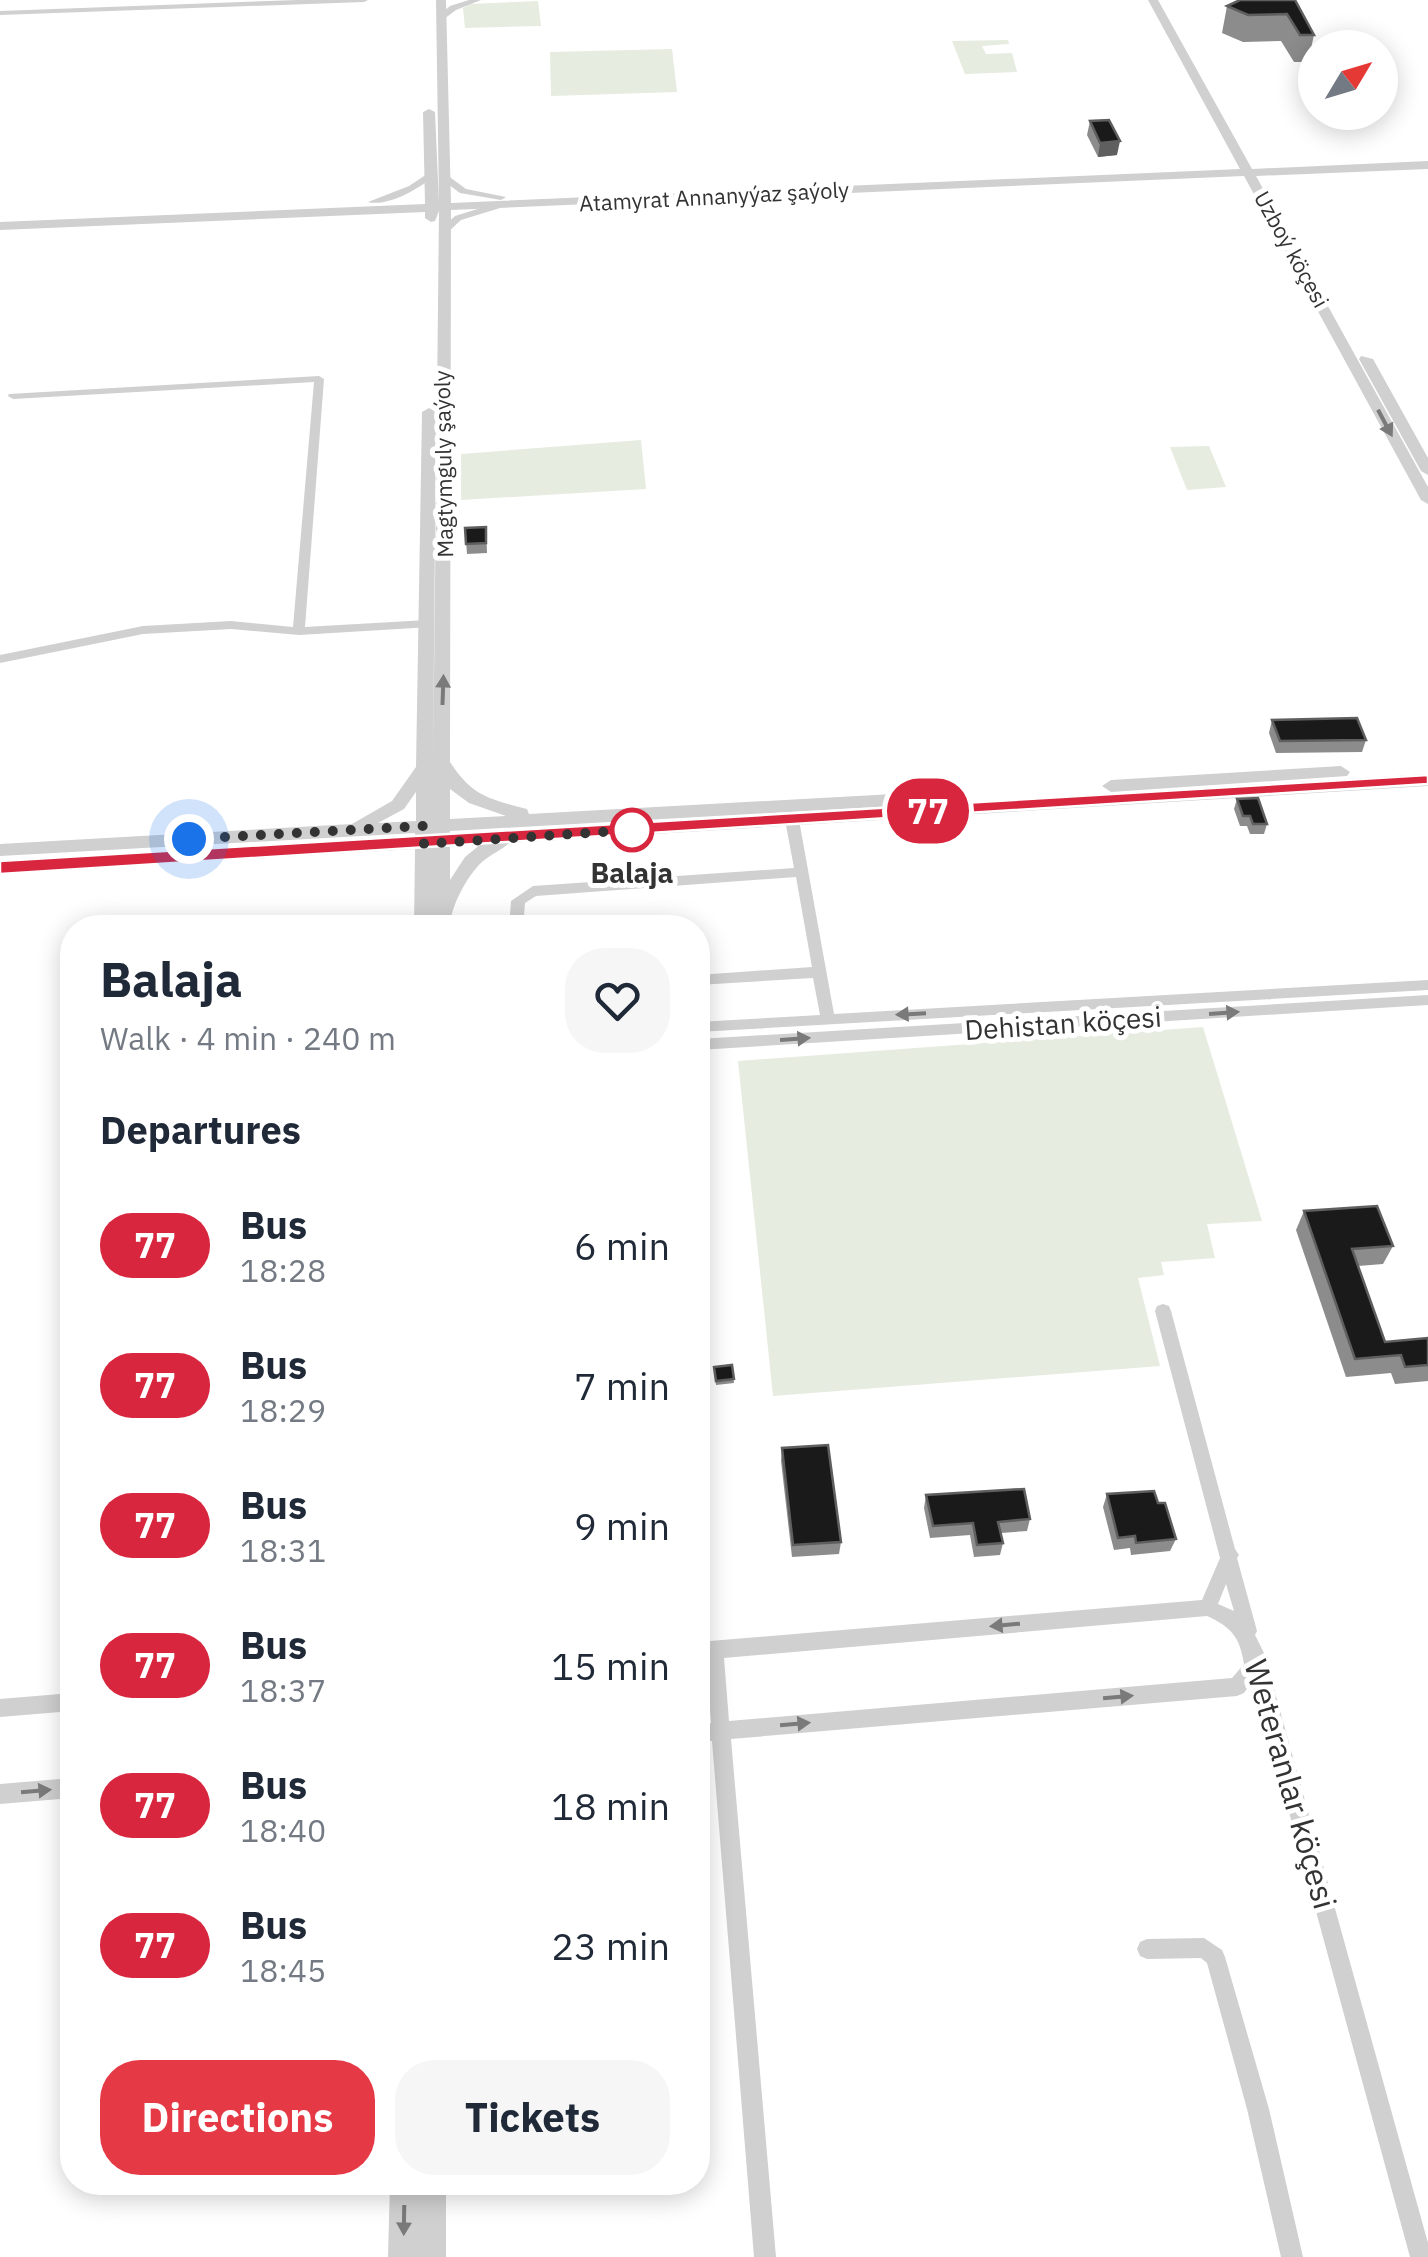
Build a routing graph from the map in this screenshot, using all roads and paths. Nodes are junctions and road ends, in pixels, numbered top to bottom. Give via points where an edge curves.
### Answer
1 (364, 0) edge
2 (428, 0) edge
3 (456, 0) edge
4 (477, 0) edge
5 (1153, 0) edge
6 (1165, 0) edge
7 (441, 6) edge
8 (0, 13) edge
9 (1428, 162) edge
10 (1254, 169) junction
11 (437, 177) junction
12 (499, 201) junction
13 (373, 202) junction
14 (438, 204) junction
15 (0, 218) edge
16 (0, 226) edge
17 (444, 230) junction
18 (13, 396) dead end
19 (1428, 471) edge
20 (1428, 500) edge
21 (427, 624) junction
22 (299, 632) junction
23 (0, 659) edge
24 (440, 754) junction
25 (1428, 767) edge
26 (424, 769) junction
27 (1428, 780) edge
28 (588, 816) junction
29 (792, 820) junction
30 (340, 831) junction
31 (433, 834) junction
32 (520, 838) junction
33 (0, 850) edge
34 (0, 868) edge
35 (801, 872) junction
36 (424, 915) edge
37 (440, 915) edge
38 (446, 915) edge
39 (517, 915) edge
40 (820, 972) junction
41 (710, 979) edge
42 (1428, 985) edge
43 (1428, 1000) edge
44 (828, 1019) junction
45 (710, 1026) edge
46 (710, 1044) edge
47 (1163, 1311) dead end
48 (1230, 1555) junction
49 (1207, 1608) junction
50 (1250, 1638) junction
51 (710, 1651) edge
52 (710, 1674) edge
53 (1237, 1687) junction
54 (60, 1703) edge
55 (0, 1708) edge
56 (1275, 1720) junction
57 (720, 1731) junction
58 (710, 1732) edge
59 (60, 1789) edge
60 (0, 1794) edge
61 (1147, 1949) dead end
62 (404, 2195) edge
63 (432, 2195) edge
64 (403, 2257) edge
65 (431, 2257) edge
66 (765, 2257) edge
67 (1292, 2257) edge
68 (1421, 2257) edge

1 - 8 street
2 - 11 street, Magtymguly şaýoly
3 - 7 street
4 - 7 street
5 - 10 street, Uzboý köçesi
6 - 10 street, Uzboý köçesi
7 - 11 street, Magtymguly şaýoly
9 - 10 street, Atamyrat Annanyýaz şaýoly
10 - 12 street, Atamyrat Annanyýaz şaýoly
10 - 19 street, Uzboý köçesi
10 -> 20 street, Uzboý köçesi
11 - 12 street
11 - 13 street
11 - 14 street, Magtymguly şaýoly
12 - 14 street, Atamyrat Annanyýaz şaýoly
12 - 17 street
13 - 14 street, Atamyrat Annanyýaz şaýoly
13 - 15 street, Atamyrat Annanyýaz şaýoly
14 - 16 street, Atamyrat Annanyýaz şaýoly
14 - 17 street, Magtymguly şaýoly
14 - 21 street, Magtymguly şaýoly
24 -> 17 street, Magtymguly şaýoly
18 - 22 street via 319,379
21 - 22 street
21 - 26 street, Magtymguly şaýoly
22 - 23 street via 231,625 143,630
24 - 28 street via 454,787 468,796 531,814
24 - 31 street, Magtymguly şaýoly
25 - 28 street
26 - 30 street via 398,805
26 - 31 street, Magtymguly şaýoly
27 - 29 street
28 - 31 street
29 - 32 street
29 - 35 street
30 - 31 street
30 - 33 street
31 - 32 street
31 - 34 street
31 - 36 street, Magtymguly şaýoly
31 - 37 street, Magtymguly şaýoly
32 - 38 street via 490,846 464,868
35 - 39 street via 532,891 518,902
35 - 40 street
40 - 41 street
40 - 44 street
42 -> 44 street, Dehistan köçesi
46 -> 43 street, Dehistan köçesi
44 - 45 street, Dehistan köçesi
47 - 48 street, Weteranlar köçesi
48 - 49 street
48 - 50 street, Weteranlar köçesi
49 - 50 street via 1234,1618
49 -> 51 street
50 - 53 street via 1253,1666
50 - 56 street, Weteranlar köçesi
52 - 57 street
53 - 56 street via 1253,1693
57 -> 53 street
54 - 55 street
56 - 68 street, Weteranlar köçesi
57 - 58 street
57 - 66 street
60 -> 59 street
61 - 67 street via 1204,1948 1215,1957
62 -> 64 street
63 - 65 street

